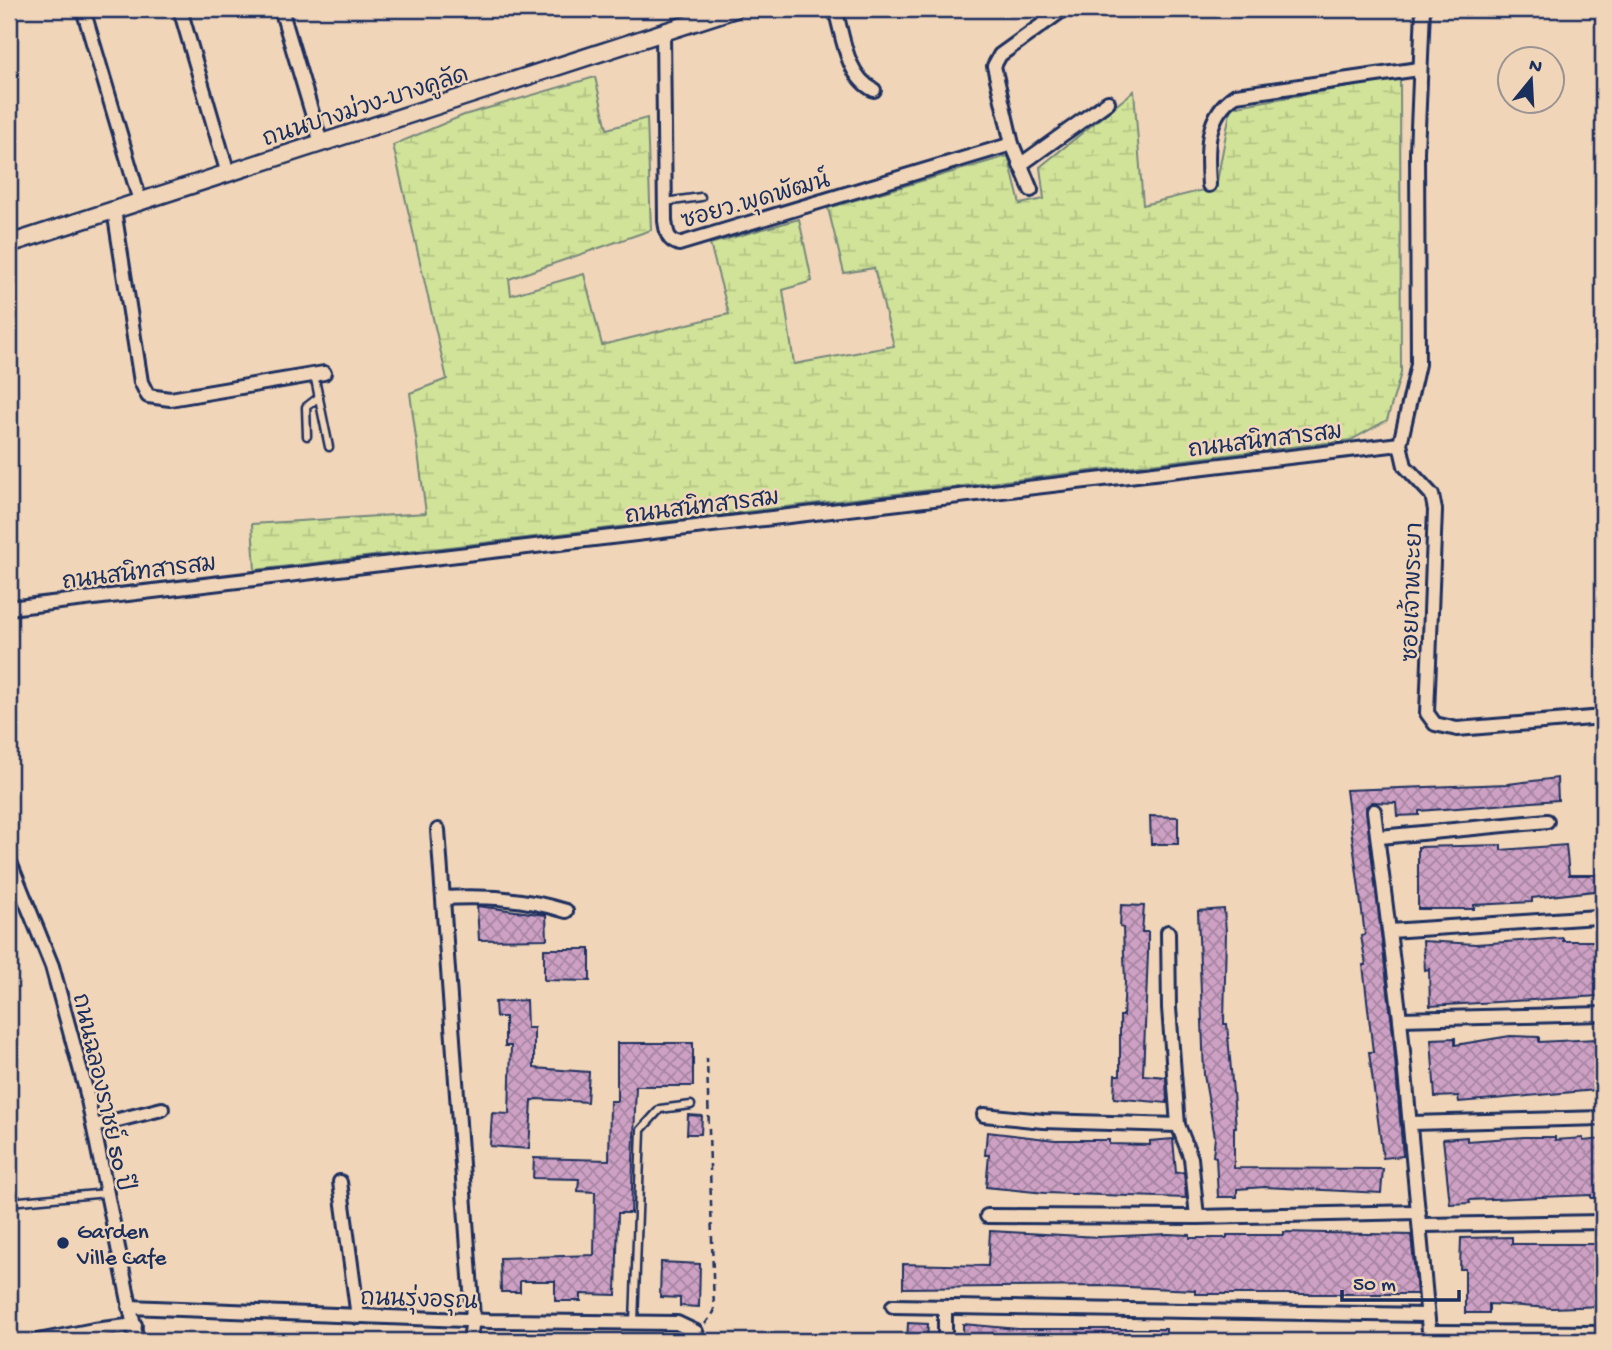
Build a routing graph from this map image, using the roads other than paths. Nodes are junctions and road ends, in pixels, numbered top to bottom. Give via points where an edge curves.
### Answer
1 (83, 9) edge
2 (180, 9) edge
3 (281, 9) edge
4 (735, 9) edge
5 (835, 9) edge
6 (1064, 9) edge
7 (1423, 9) edge
8 (663, 32) junction
9 (1419, 69) junction
10 (874, 90) dead end
11 (1108, 102) dead end
12 (321, 143) junction
13 (1012, 144) junction
14 (1020, 165) junction
15 (228, 174) junction
16 (1209, 185) dead end
17 (1031, 190) dead end
18 (701, 197) dead end
19 (140, 201) junction
20 (665, 202) junction
21 (114, 210) junction
22 (9, 244) edge
23 (319, 374) joint
24 (319, 397) junction
25 (307, 436) dead end
26 (1400, 444) junction
27 (329, 447) dead end
28 (9, 608) edge
29 (1603, 717) edge
30 (1374, 811) dead end
31 (1547, 821) dead end
32 (438, 830) dead end
33 (1380, 837) junction
34 (9, 860) edge
35 (443, 898) junction
36 (566, 911) dead end
37 (1597, 917) dead end
38 (1390, 931) junction
39 (1168, 932) dead end
40 (1603, 1014) edge
41 (1400, 1019) junction
42 (691, 1105) dead end
43 (162, 1109) dead end
44 (984, 1115) dead end
45 (1603, 1118) edge
46 (1410, 1123) junction
47 (1178, 1125) junction
48 (94, 1126) junction
49 (340, 1182) dead end
50 (107, 1193) junction
51 (9, 1202) edge
52 (987, 1216) dead end
53 (1197, 1217) junction
54 (1420, 1218) junction
55 (1603, 1223) edge
56 (893, 1306) dead end
57 (130, 1307) junction
58 (945, 1308) junction
59 (1427, 1315) junction
60 (358, 1317) junction
61 (473, 1318) junction
62 (634, 1322) junction
63 (135, 1325) junction
64 (1603, 1333) edge
65 (95, 1335) edge
66 (1429, 1336) edge
67 (38, 1341) edge
68 (137, 1341) edge
69 (470, 1341) edge
70 (698, 1341) edge
71 (945, 1341) edge

1 - 19 street
2 - 15 street
3 - 12 street
4 - 8 street, ถนนบางม่วง-บางคูลัด
5 - 10 street via 853,71
6 - 13 street via 1000,55 994,66
7 - 9 street
8 - 12 street, ถนนบางม่วง-บางคูลัด
8 - 20 street, ซอยว.พุดพัฒน์
9 - 16 street via 1236,95 1222,107 1210,131
9 - 26 street via 1418,364
11 - 14 street
12 - 15 street, ถนนบางม่วง-บางคูลัด
13 - 14 street
13 - 20 street, ซอยว.พุดพัฒน์ via 679,244 667,235
14 - 17 street
15 - 19 street, ถนนบางม่วง-บางคูลัด
18 - 20 lane
19 - 21 street, ถนนบางม่วง-บางคูลัด
21 - 22 street, ถนนบางม่วง-บางคูลัด
21 - 23 street via 141,382 148,396 170,399
23 - 24 lane
24 - 25 lane via 306,407
24 - 27 lane
26 - 28 street, ถนนสนิทสารสม
26 - 29 street, ซอยเจ้าพระยา via 1405,466 1432,495 1435,510 1429,720 1457,729
30 - 33 street
31 - 33 street
32 - 35 street
33 - 38 street
34 - 48 street, ถนนฉลองราชย์ 50 ปี via 52,966
35 - 36 street via 498,895
35 - 61 street
37 - 38 street
38 - 41 street
39 - 47 street
40 - 41 street
41 - 46 street
42 - 62 lane via 660,1109 641,1130
43 - 48 street
44 - 47 street
45 - 46 street
46 - 54 street
47 - 53 street via 1191,1158
48 - 50 street, ถนนฉลองราชย์ 50 ปี
49 - 60 street
50 - 51 lane
50 - 57 street, ถนนฉลองราชย์ 50 ปี
52 - 53 street
53 - 54 street
54 - 55 street
54 - 59 street
56 - 58 street
57 - 60 street, ถนนรุ่งอรุณ
57 - 63 street, ถนนฉลองราชย์ 50 ปี
58 - 59 street
58 - 71 street
59 - 66 street
60 - 61 street, ถนนรุ่งอรุณ
61 - 62 street, ถนนรุ่งอรุณ
61 - 69 street
62 - 70 street, ถนนรุ่งอรุณ via 677,1323 696,1332
63 - 65 street
63 - 68 street, ถนนฉลองราชย์ 50 ปี
64 - 66 street
65 - 67 street

